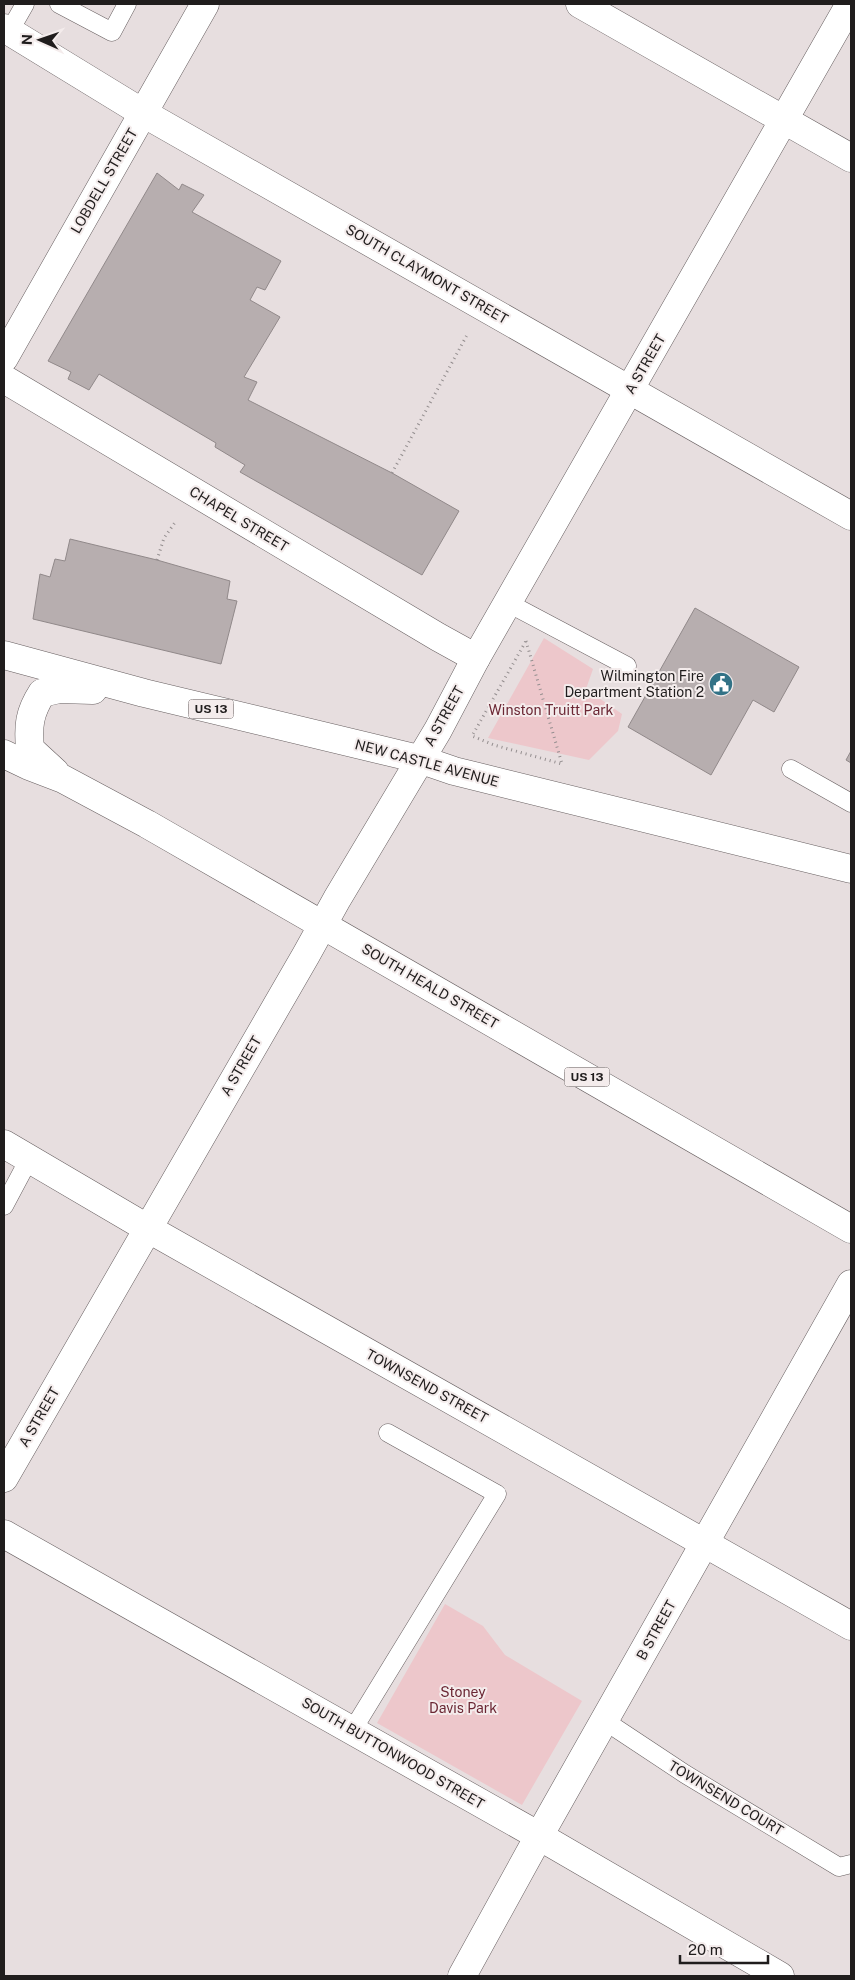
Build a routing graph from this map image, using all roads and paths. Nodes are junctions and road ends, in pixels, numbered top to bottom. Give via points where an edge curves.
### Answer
1 (25, 4) edge
2 (59, 4) edge
3 (127, 4) edge
4 (205, 4) edge
5 (580, 4) edge
6 (850, 4) edge
7 (6, 30) edge
8 (143, 112) junction
9 (785, 120) junction
10 (851, 158) edge
11 (467, 335) dead end
12 (4, 358) edge
13 (4, 379) edge
14 (630, 390) junction
15 (392, 473) dead end
16 (851, 516) edge
17 (176, 521) dead end
18 (157, 560) dead end
19 (508, 603) junction
20 (526, 641) joint
21 (4, 655) edge
22 (476, 658) junction
23 (627, 666) dead end
24 (144, 692) junction
25 (4, 754) edge
26 (419, 760) junction
27 (791, 770) dead end
28 (64, 779) junction
29 (851, 803) edge
30 (851, 869) edge
31 (323, 925) junction
32 (4, 1144) edge
33 (29, 1159) junction
34 (4, 1206) edge
35 (147, 1228) junction
36 (851, 1229) edge
37 (851, 1284) edge
38 (388, 1434) dead end
39 (4, 1478) edge
40 (4, 1534) edge
41 (704, 1542) junction
42 (851, 1626) edge
43 (605, 1721) junction
44 (352, 1730) junction
45 (538, 1836) junction
46 (851, 1864) edge
47 (462, 1976) edge
48 (780, 1976) edge

1 - 7 lane
2 - 3 lane via 112,32
4 - 8 street, LOBDELL STREET
5 - 9 street
6 - 9 street, A STREET
7 - 8 street, SOUTH CLAYMONT STREET
8 - 12 street, LOBDELL STREET
8 - 14 street, SOUTH CLAYMONT STREET
9 - 10 street
9 - 14 street, A STREET
11 - 15 path
13 - 22 street, CHAPEL STREET
14 - 16 street, SOUTH CLAYMONT STREET
14 - 19 street, A STREET
17 - 18 path via 164,538
19 - 22 street, A STREET
19 - 23 lane
20 - 20 path via 472,736 562,764
21 - 24 street, NEW CASTLE AVENUE / US 13
22 - 26 street, A STREET
24 - 26 street, NEW CASTLE AVENUE / US 13
24 - 28 street via 59,689 42,694 33,707 29,722 30,748
25 - 28 street, SOUTH HEALD STREET / US 13
26 - 30 street, NEW CASTLE AVENUE / US 13
26 - 31 street, A STREET
27 - 29 lane
28 - 31 street, SOUTH HEALD STREET / US 13
31 - 35 street, A STREET
31 - 36 street, SOUTH HEALD STREET / US 13
32 - 33 street, TOWNSEND STREET
33 - 34 lane
33 - 35 street, TOWNSEND STREET
35 - 39 street, A STREET
35 - 41 street, TOWNSEND STREET
37 - 41 street, B STREET
38 - 44 lane via 497,1494
40 - 44 street, SOUTH BUTTONWOOD STREET
41 - 42 street, TOWNSEND STREET
41 - 43 street, B STREET
43 - 45 street, B STREET
43 - 46 lane, TOWNSEND COURT via 685,1774 839,1867
44 - 45 street, SOUTH BUTTONWOOD STREET
45 - 47 street, B STREET
45 - 48 street, SOUTH BUTTONWOOD STREET

